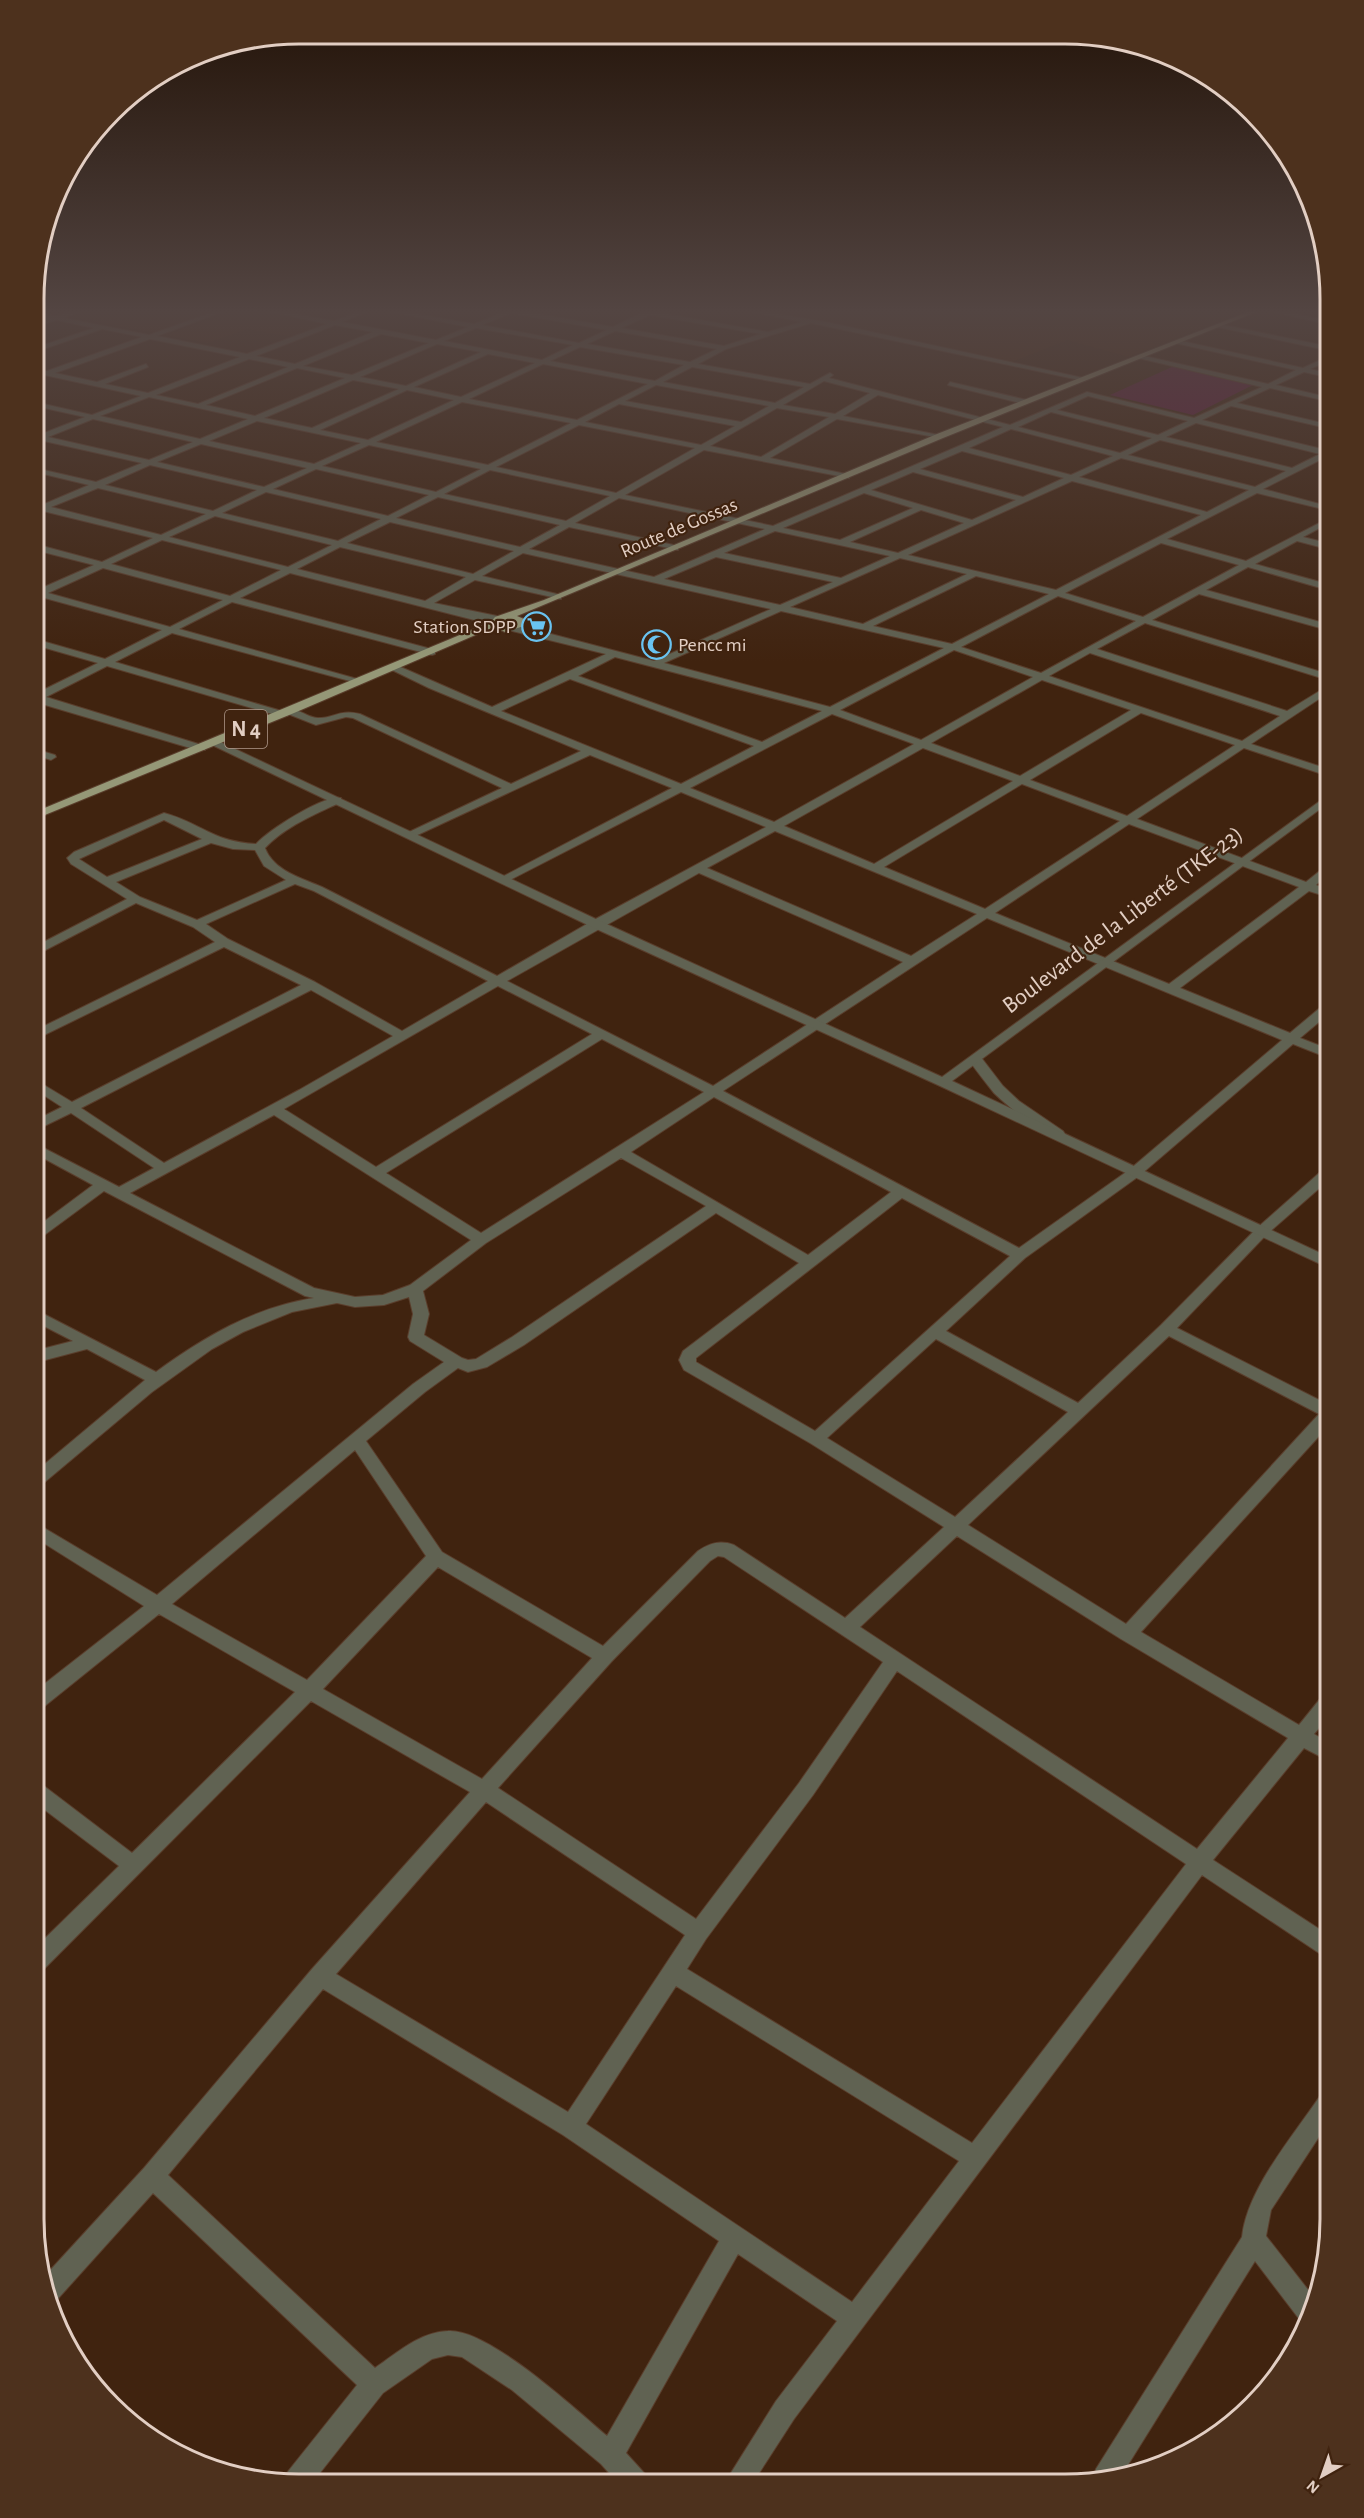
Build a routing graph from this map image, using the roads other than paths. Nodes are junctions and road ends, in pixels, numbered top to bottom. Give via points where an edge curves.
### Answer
1 (63, 428) edge
2 (139, 428) edge
3 (232, 428) edge
4 (299, 428) edge
5 (317, 428) edge
6 (400, 428) edge
7 (567, 428) edge
8 (606, 428) edge
9 (738, 428) edge
10 (815, 428) edge
11 (898, 428) edge
12 (962, 428) edge
13 (1009, 428) edge
14 (1012, 428) edge
15 (1121, 428) edge
16 (1180, 428) edge
17 (1226, 428) edge
18 (311, 430) junction
19 (44, 434) edge
20 (940, 436) junction
21 (1160, 437) junction
22 (44, 439) edge
23 (200, 441) junction
24 (367, 443) junction
25 (703, 447) junction
26 (961, 448) junction
27 (1320, 451) edge
28 (1120, 455) junction
29 (1320, 458) edge
30 (763, 459) junction
31 (150, 463) junction
32 (314, 467) junction
33 (487, 468) junction
34 (913, 469) junction
35 (1294, 471) junction
36 (44, 472) edge
37 (846, 476) junction
38 (1072, 478) junction
39 (97, 485) junction
40 (265, 490) junction
41 (864, 490) junction
42 (1256, 490) junction
43 (436, 494) junction
44 (616, 496) junction
45 (1024, 500) junction
46 (44, 506) edge
47 (1320, 506) edge
48 (921, 507) junction
49 (44, 511) edge
50 (214, 513) junction
51 (1209, 514) junction
52 (389, 519) junction
53 (738, 521) junction
54 (972, 523) junction
55 (567, 524) junction
56 (1320, 525) edge
57 (774, 529) junction
58 (161, 538) junction
59 (1296, 538) junction
60 (1160, 540) junction
61 (841, 543) junction
62 (339, 544) junction
63 (1320, 544) edge
64 (675, 548) junction
65 (44, 550) edge
66 (522, 550) junction
67 (715, 554) junction
68 (897, 555) junction
69 (1248, 564) junction
70 (102, 565) junction
71 (289, 569) junction
72 (619, 571) junction
73 (974, 574) junction
74 (474, 577) junction
75 (657, 579) junction
76 (842, 581) junction
77 (1320, 585) edge
78 (44, 590) edge
79 (1198, 591) junction
80 (1057, 593) junction
81 (44, 596) edge
82 (558, 597) junction
83 (231, 599) junction
84 (547, 602) junction
85 (426, 604) junction
86 (783, 608) junction
87 (1145, 620) junction
88 (506, 623) junction
89 (1320, 625) edge
90 (866, 626) junction
91 (170, 630) junction
92 (44, 645) edge
93 (953, 647) junction
94 (1089, 650) junction
95 (432, 652) junction
96 (613, 654) junction
97 (106, 662) junction
98 (657, 663) junction
99 (393, 667) junction
100 (1320, 675) edge
101 (570, 676) junction
102 (1042, 676) junction
103 (358, 682) junction
104 (44, 694) edge
105 (1320, 694) edge
106 (44, 700) edge
107 (831, 710) junction
108 (1139, 710) junction
109 (492, 711) junction
110 (286, 713) junction
111 (1288, 715) junction
112 (214, 742) junction
113 (922, 744) junction
114 (1243, 744) junction
115 (762, 746) junction
116 (201, 748) junction
117 (590, 751) junction
118 (44, 755) edge
119 (51, 757) dead end
120 (1320, 770) edge
121 (1023, 781) junction
122 (680, 788) junction
123 (512, 789) junction
124 (337, 800) junction
125 (1320, 804) edge
126 (44, 812) edge
127 (1127, 820) junction
128 (776, 826) junction
129 (411, 836) junction
130 (211, 839) junction
131 (259, 847) junction
132 (1239, 862) junction
133 (698, 868) junction
134 (875, 868) junction
135 (1320, 875) edge
136 (295, 880) junction
137 (504, 880) junction
138 (107, 881) junction
139 (1308, 886) junction
140 (1320, 891) edge
141 (136, 898) junction
142 (988, 912) junction
143 (197, 924) junction
144 (596, 924) junction
145 (224, 942) junction
146 (44, 947) edge
147 (1104, 961) junction
148 (912, 962) junction
149 (497, 981) junction
150 (311, 985) junction
151 (1171, 989) junction
152 (1320, 1015) edge
153 (816, 1024) junction
154 (44, 1031) edge
155 (600, 1035) junction
156 (402, 1036) junction
157 (1293, 1039) junction
158 (1320, 1050) edge
159 (975, 1059) junction
160 (943, 1082) junction
161 (44, 1089) edge
162 (713, 1091) junction
163 (72, 1107) junction
164 (274, 1109) junction
165 (44, 1122) edge
166 (1063, 1138) junction
167 (621, 1152) junction
168 (44, 1153) edge
169 (164, 1169) junction
170 (1134, 1173) junction
171 (375, 1174) junction
172 (1320, 1180) edge
173 (103, 1185) junction
174 (900, 1192) junction
175 (119, 1193) junction
176 (716, 1206) junction
177 (44, 1229) edge
178 (1262, 1231) junction
179 (481, 1240) junction
180 (1020, 1255) junction
181 (1320, 1259) edge
182 (810, 1263) junction
183 (415, 1290) junction
184 (342, 1299) junction
185 (44, 1319) edge
186 (1167, 1329) junction
187 (936, 1332) junction
188 (88, 1343) junction
189 (44, 1354) edge
190 (456, 1362) junction
191 (158, 1380) junction
192 (1320, 1407) edge
193 (1079, 1411) junction
194 (1320, 1425) edge
195 (816, 1439) junction
196 (357, 1440) junction
197 (44, 1474) edge
198 (955, 1527) junction
199 (44, 1535) edge
200 (436, 1557) junction
201 (158, 1605) junction
202 (848, 1627) junction
203 (1128, 1634) junction
204 (605, 1656) junction
205 (896, 1659) junction
206 (310, 1690) junction
207 (44, 1695) edge
208 (1320, 1713) edge
209 (1302, 1736) junction
210 (1320, 1748) edge
211 (484, 1790) junction
212 (44, 1797) edge
213 (1199, 1862) junction
214 (133, 1865) junction
215 (699, 1932) junction
216 (1320, 1941) edge
217 (44, 1954) edge
218 (673, 1972) junction
219 (320, 1976) junction
220 (1320, 2116) edge
221 (571, 2127) junction
222 (975, 2158) junction
223 (152, 2176) junction
224 (734, 2237) junction
225 (1254, 2240) junction
226 (52, 2286) edge
227 (1305, 2306) edge
228 (854, 2318) junction
229 (374, 2384) junction
230 (610, 2455) junction
231 (1110, 2471) edge
232 (302, 2474) edge
233 (628, 2474) edge
234 (743, 2474) edge

1 - 19 street
2 - 23 street
3 - 23 street
4 - 18 street
5 - 18 street
6 - 24 street
7 - 33 street
8 - 25 street
9 - 25 street
10 - 30 street
11 - 20 street
12 - 20 main road, Route de Gossas / N 4
13 - 26 street
14 - 28 street
15 - 21 street
16 - 21 street
17 - 27 street
18 - 24 street
20 - 37 main road, Route de Gossas / N 4
21 - 28 street
21 - 35 street
22 - 31 street
23 - 31 street
23 - 32 street
24 - 32 street
24 - 33 street
25 - 30 street
25 - 44 street
26 - 34 street
26 - 38 street
28 - 38 street
28 - 42 street
29 - 35 street
30 - 37 street
31 - 39 street
31 - 40 street
32 - 40 street
32 - 43 street
33 - 43 street
33 - 44 street
34 - 41 street
34 - 45 street
35 - 42 street
36 - 39 street
37 - 53 main road, Route de Gossas / N 4
38 - 45 street
38 - 51 street
39 - 46 street
39 - 50 street
40 - 50 street
40 - 52 street
41 - 48 street
41 - 57 street
42 - 47 street
42 - 51 street
43 - 52 street
43 - 55 street
44 - 53 street
44 - 55 street
45 - 54 street
48 - 54 street
48 - 61 street
49 - 58 street
50 - 58 street
50 - 62 street
51 - 60 street
52 - 62 street
52 - 66 street
53 - 57 street
53 - 64 main road, Route de Gossas / N 4
54 - 68 street
55 - 64 street
55 - 66 street
56 - 59 street
57 - 61 street
57 - 67 street
58 - 70 street
58 - 71 street
59 - 63 street
59 - 69 street
60 - 69 street
60 - 80 street
61 - 68 street
62 - 71 street
62 - 74 street
64 - 72 main road, Route de Gossas / N 4
65 - 70 street
66 - 72 street
66 - 74 street
67 - 75 street
67 - 76 street
68 - 73 street
68 - 76 street
69 - 77 street
69 - 79 street
70 - 78 street
70 - 83 street
71 - 83 street
71 - 85 street
72 - 75 street
72 - 82 main road, Route de Gossas / N 4
73 - 80 street
73 - 90 street
74 - 82 street
74 - 85 street
75 - 86 street
76 - 86 street
79 - 87 street
79 - 89 street
80 - 87 street
80 - 93 street
81 - 91 street
82 - 84 main road, Route de Gossas / N 4
83 - 91 street
83 - 95 street
84 - 88 main road, N 4
84 - 88 main road, N 4
85 - 88 street
86 - 90 street
86 - 98 street
87 - 94 street
87 - 100 street
88 - 95 main road, N 4
88 - 96 street
90 - 93 street
91 - 97 street
91 - 103 street
92 - 97 street
93 - 102 street
93 - 107 street
94 - 102 street
94 - 111 street
95 - 99 main road, N 4
96 - 98 street
96 - 101 street
97 - 104 street
97 - 110 street
98 - 107 street
99 - 103 main road, N 4
99 - 109 street
101 - 109 street
101 - 115 street
102 - 108 street
102 - 113 street
103 - 110 main road, N 4
105 - 111 street
106 - 116 street
107 - 113 street
107 - 115 street
108 - 114 street
108 - 121 street
109 - 117 street
110 - 112 main road, N 4
110 - 123 street via 316,722 346,714 356,716
111 - 114 street
112 - 116 main road, N 4
112 - 124 street
113 - 121 street
113 - 128 street
114 - 120 street
114 - 127 street
115 - 122 street
116 - 126 main road, N 4
117 - 122 street
117 - 123 street
118 - 119 street
121 - 127 street
121 - 134 street
122 - 128 street
122 - 137 street
123 - 129 street
124 - 129 street
124 - 131 street via 268,836
125 - 132 street, Boulevard de la Liberté (TKE-23)
127 - 132 street
127 - 142 street
128 - 133 street
128 - 134 street
129 - 137 street
130 - 131 street via 232,846
130 - 138 street
130 - 138 street via 164,816 73,858
131 - 136 street via 262,857 276,870
132 - 139 street
132 - 147 street, Boulevard de la Liberté (TKE-23)
133 - 144 street
133 - 148 street
134 - 142 street
135 - 139 street
136 - 143 street
136 - 149 street
137 - 144 street
138 - 141 street
139 - 140 street
139 - 151 street
141 - 143 street
141 - 146 street
142 - 147 street
142 - 148 street
143 - 145 street
144 - 149 street
144 - 153 street
145 - 150 street
145 - 154 street
147 - 151 street
147 - 159 street, Boulevard de la Liberté (TKE-23)
148 - 153 street
149 - 155 street
149 - 156 street
150 - 156 street
150 - 163 street
151 - 157 street
152 - 157 street
153 - 160 street
153 - 162 street
155 - 162 street
155 - 171 street
156 - 164 street
157 - 158 street
157 - 170 street
159 - 160 street, Boulevard de la Liberté (TKE-23)
159 - 166 street via 1014,1104
160 - 166 street
161 - 163 street
162 - 167 street
162 - 174 street
163 - 165 street
163 - 169 street
164 - 169 street
164 - 171 street
166 - 170 street
167 - 176 street
167 - 179 street
168 - 173 street
169 - 175 street
170 - 178 street
170 - 180 street
171 - 179 street
172 - 178 street
173 - 175 street
173 - 177 street
174 - 180 street
174 - 182 street
175 - 184 street via 310,1292
176 - 182 street
176 - 190 street via 518,1341 481,1363 468,1366
178 - 181 street
178 - 186 street
179 - 183 street
180 - 187 street
182 - 195 street via 687,1360 690,1366
183 - 184 street via 384,1300
183 - 190 street via 421,1314 416,1337
184 - 191 street via 267,1314 208,1345
185 - 188 street
186 - 192 street
186 - 193 street
187 - 193 street
187 - 195 street
188 - 189 street
188 - 191 street
190 - 196 street
191 - 197 street
193 - 198 street
194 - 203 street
195 - 198 street
196 - 200 street
196 - 201 street
198 - 202 street
198 - 203 street
199 - 201 street
200 - 204 street
200 - 206 street
201 - 206 street
201 - 207 street
202 - 204 street via 728,1550 715,1549
202 - 205 street
203 - 209 street
204 - 211 street
205 - 213 street
205 - 215 street via 806,1789
206 - 211 street
206 - 214 street
208 - 209 street
209 - 210 street
209 - 213 street
211 - 215 street
211 - 219 street
212 - 214 street
213 - 216 street
213 - 222 street
214 - 217 street
215 - 218 street
218 - 221 street
218 - 222 street
219 - 221 street
219 - 223 street
220 - 225 street via 1262,2203
221 - 224 street
222 - 228 street
223 - 226 street
223 - 229 street
224 - 228 street
224 - 230 street
225 - 227 street
225 - 231 street
228 - 234 street via 785,2410
229 - 230 street via 427,2348 448,2343 466,2345 520,2382
229 - 232 street
230 - 233 street

